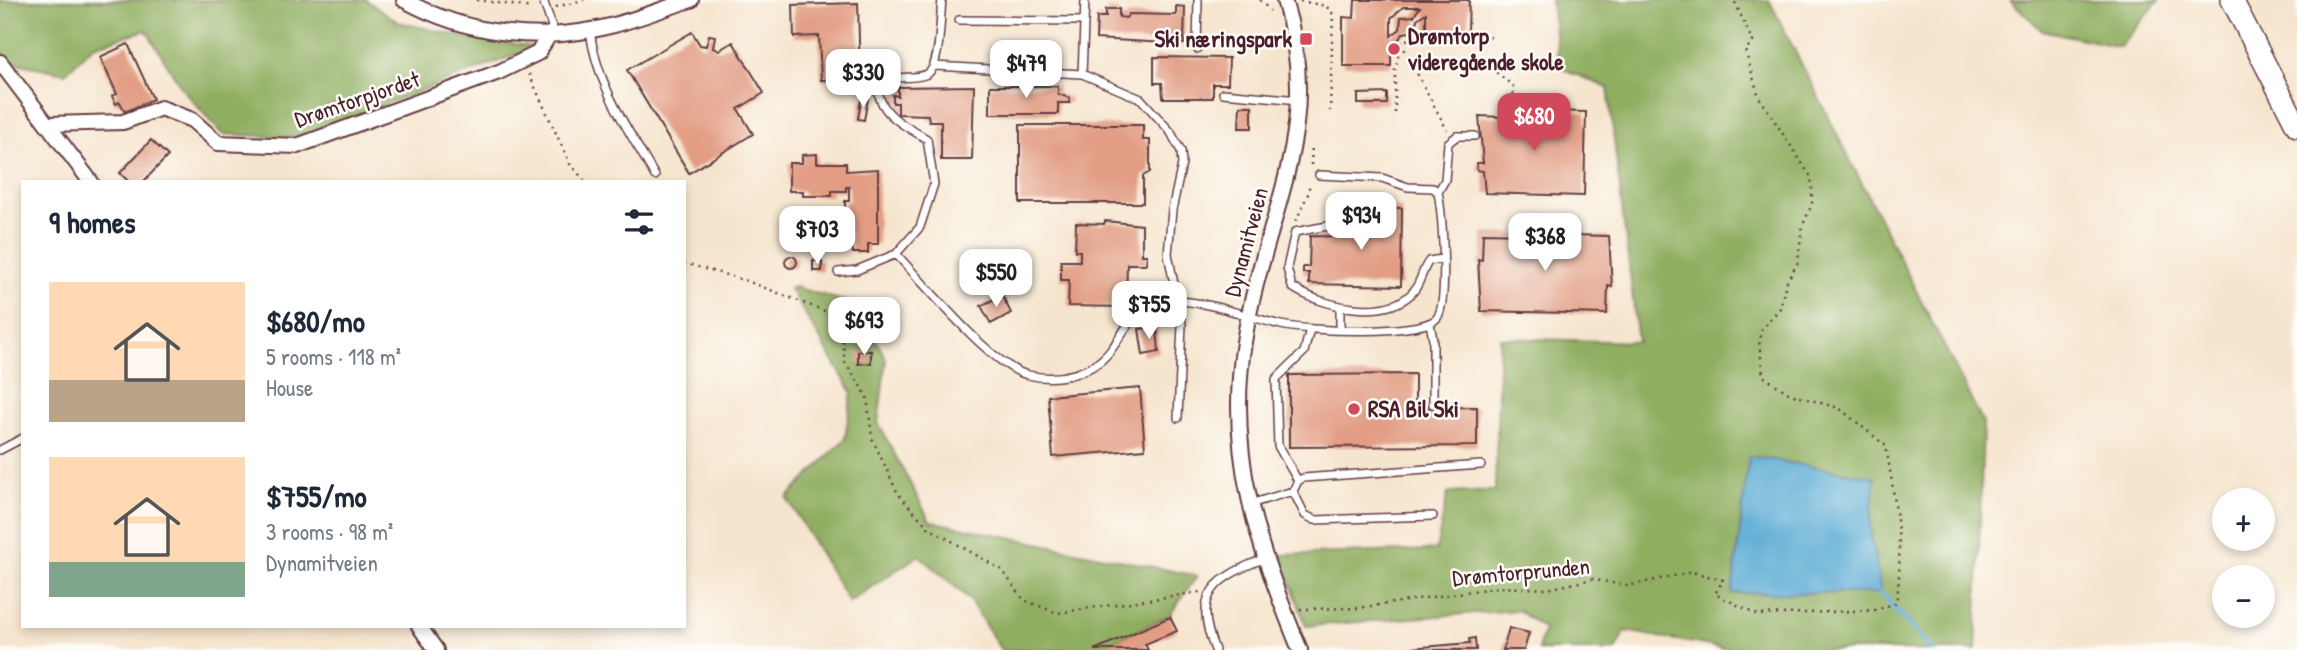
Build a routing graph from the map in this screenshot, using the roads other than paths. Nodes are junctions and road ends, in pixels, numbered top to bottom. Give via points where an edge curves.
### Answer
1 (404, 0) edge
2 (543, 0) edge
3 (691, 0) edge
4 (942, 0) edge
5 (1085, 0) edge
6 (1198, 0) edge
7 (2232, 0) edge
8 (1284, 3) edge
9 (959, 20) dead end
10 (1084, 21) junction
11 (590, 31) junction
12 (549, 35) junction
13 (1197, 49) dead end
14 (0, 62) edge
15 (934, 66) junction
16 (1082, 74) junction
17 (1223, 93) dead end
18 (1299, 100) junction
19 (49, 124) junction
20 (2297, 125) edge
21 (1475, 136) dead end
22 (1319, 175) dead end
23 (655, 176) dead end
24 (90, 180) edge
25 (1438, 192) junction
26 (1333, 225) dead end
27 (896, 254) junction
28 (1442, 259) junction
29 (838, 272) dead end
30 (1180, 301) junction
31 (1340, 307) junction
32 (1249, 315) junction
33 (1430, 323) junction
34 (1310, 329) junction
35 (1340, 329) junction
36 (1433, 404) dead end
37 (1178, 418) dead end
38 (21, 439) edge
39 (0, 450) edge
40 (1481, 465) dead end
41 (1298, 481) junction
42 (1293, 491) junction
43 (1249, 504) junction
44 (1433, 516) dead end
45 (1265, 558) junction
46 (420, 628) edge
47 (436, 650) edge
48 (1215, 650) edge
49 (1300, 650) edge

1 - 12 street via 469,26
2 - 12 lane via 552,26
3 - 11 street
4 - 15 lane
5 - 10 lane
6 - 13 lane
7 - 20 main road
8 - 18 street, Dynamitveien via 1296,47
9 - 10 lane
10 - 16 lane
11 - 12 street
11 - 23 lane via 604,88
12 - 19 street, Drømtorpjordet via 538,53 522,62 297,146 218,143 192,120 161,108 123,122
14 - 19 street
15 - 16 lane
15 - 27 lane via 925,76 888,78 878,88 888,112 927,139 934,184 920,227
16 - 30 lane via 1141,99 1178,143 1182,164 1171,210 1168,254
17 - 18 lane
18 - 32 street, Dynamitveien via 1293,153
19 - 24 street
21 - 25 lane via 1452,139 1445,180
22 - 25 lane via 1382,178
25 - 28 lane
26 - 31 lane via 1295,232 1287,268 1292,287 1326,305
27 - 29 lane via 857,270
27 - 30 lane via 986,348 1025,375 1057,378 1091,368 1112,349 1136,314 1154,303
28 - 31 lane via 1429,261 1413,292 1401,302
28 - 33 lane via 1440,313
30 - 32 lane
30 - 37 lane
31 - 35 lane
32 - 34 lane
32 - 43 street, Dynamitveien via 1238,415
33 - 35 lane via 1404,329
33 - 36 lane
34 - 35 lane
34 - 41 lane via 1304,352 1276,379 1278,446
38 - 39 lane
40 - 41 lane
41 - 42 lane
42 - 43 lane
42 - 44 lane via 1305,515 1315,520
43 - 45 street, Dynamitveien
45 - 48 lane via 1227,575 1210,591 1204,617
45 - 49 street, Dynamitveien
46 - 47 street

